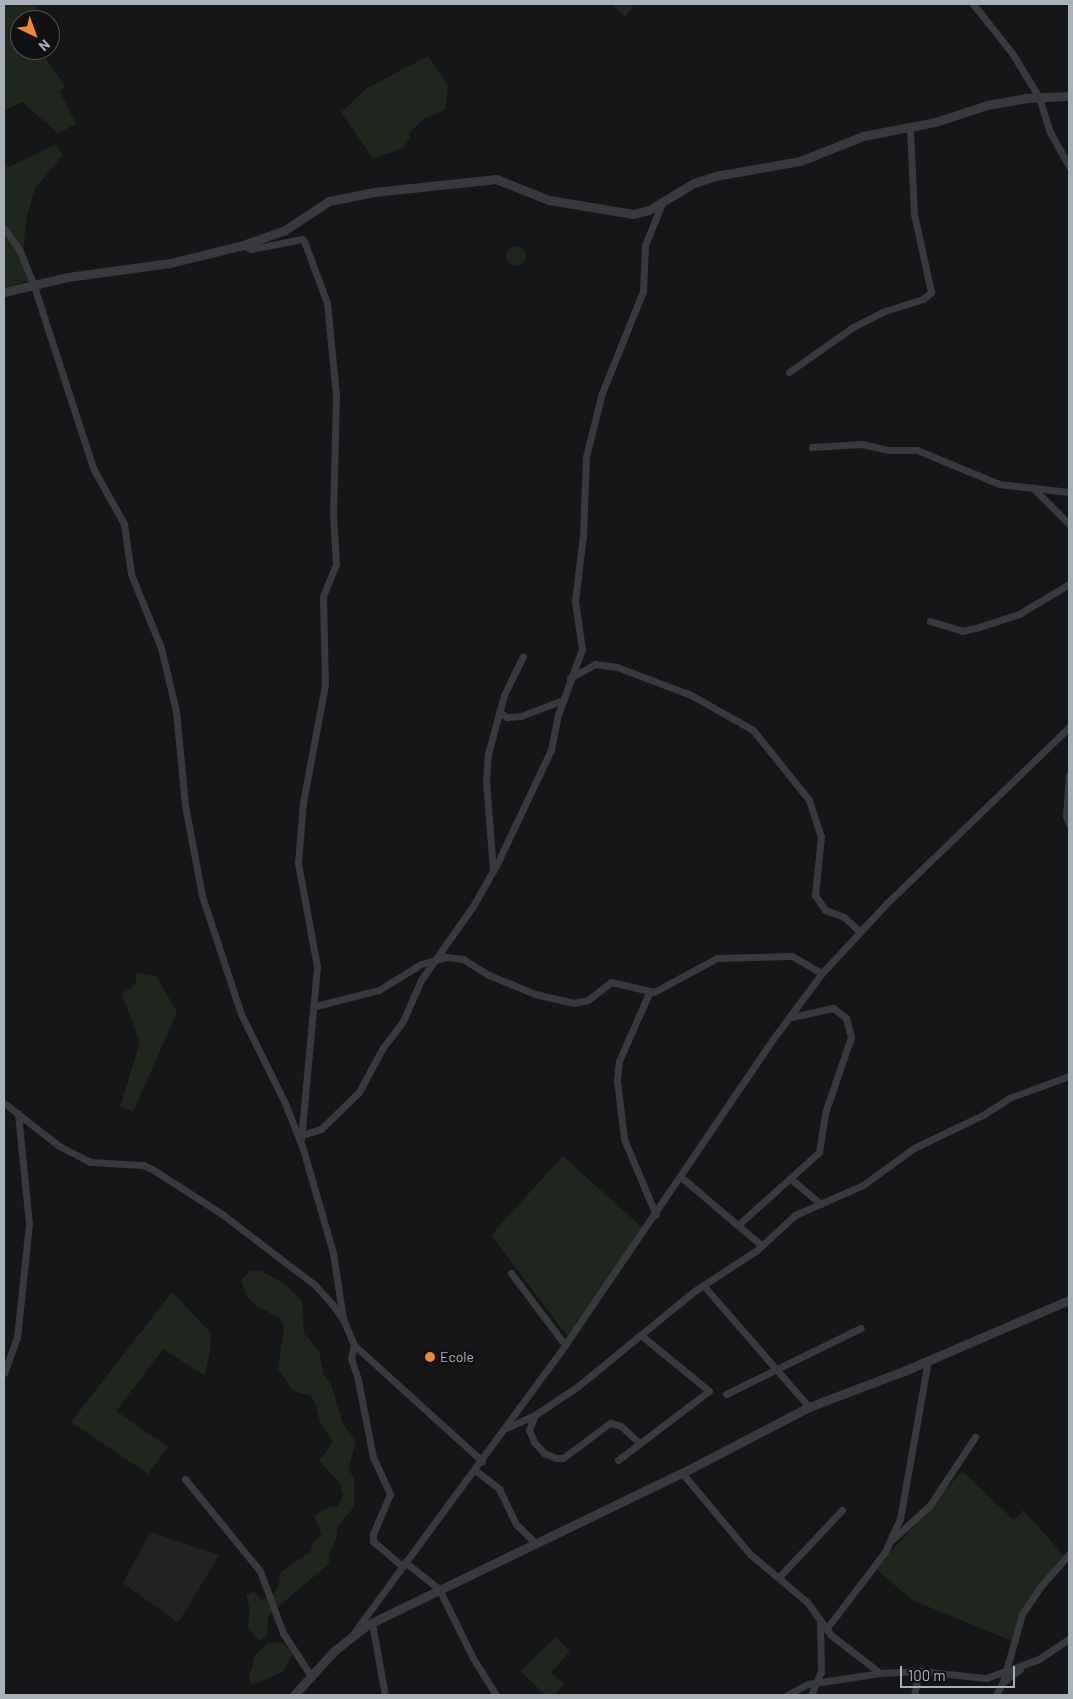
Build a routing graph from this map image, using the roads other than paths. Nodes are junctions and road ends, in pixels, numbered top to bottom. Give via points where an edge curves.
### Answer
1 (973, 4) edge
2 (1069, 96) edge
3 (1039, 97) junction
4 (910, 128) junction
5 (1069, 166) edge
6 (663, 201) junction
7 (4, 228) edge
8 (241, 246) junction
9 (33, 285) junction
10 (4, 292) edge
11 (789, 372) dead end
12 (812, 447) dead end
13 (1035, 489) junction
14 (1069, 492) edge
15 (1069, 524) edge
16 (1069, 584) edge
17 (930, 621) dead end
18 (523, 656) dead end
19 (570, 678) junction
20 (563, 700) junction
21 (499, 712) junction
22 (1069, 727) edge
23 (1069, 775) edge
24 (1069, 824) edge
25 (493, 870) junction
26 (859, 931) junction
27 (435, 960) junction
28 (822, 973) junction
29 (648, 993) junction
30 (316, 1006) junction
31 (788, 1018) junction
32 (1069, 1076) edge
33 (4, 1103) edge
34 (18, 1114) junction
35 (301, 1138) junction
36 (681, 1176) junction
37 (792, 1179) junction
38 (821, 1204) junction
39 (656, 1215) junction
40 (738, 1225) junction
41 (762, 1246) junction
42 (511, 1273) dead end
43 (703, 1285) junction
44 (1069, 1300) edge
45 (343, 1319) junction
46 (861, 1328) dead end
47 (642, 1336) junction
48 (354, 1345) junction
49 (565, 1345) junction
50 (928, 1361) junction
51 (778, 1368) junction
52 (4, 1373) edge
53 (726, 1394) dead end
54 (810, 1407) junction
55 (535, 1415) junction
56 (506, 1428) junction
57 (975, 1437) dead end
58 (638, 1442) junction
59 (618, 1460) dead end
60 (482, 1461) junction
61 (475, 1470) junction
62 (682, 1474) junction
63 (186, 1479) dead end
64 (842, 1510) dead end
65 (891, 1540) junction
66 (535, 1543) junction
67 (1069, 1554) edge
68 (403, 1564) junction
69 (779, 1577) junction
70 (439, 1589) junction
71 (820, 1619) junction
72 (372, 1622) junction
73 (826, 1628) junction
74 (351, 1636) junction
75 (1069, 1639) edge
76 (1023, 1667) junction
77 (1004, 1670) junction
78 (919, 1671) junction
79 (880, 1673) junction
80 (310, 1676) junction
81 (817, 1682) junction
82 (1003, 1682) junction
83 (294, 1695) edge
84 (385, 1695) edge
85 (496, 1695) edge
86 (787, 1695) edge
87 (811, 1695) edge
88 (914, 1695) edge
89 (996, 1695) edge

1 - 3 street via 1012,53
2 - 3 street
3 - 4 street via 987,105
3 - 5 street via 1050,132
4 - 6 street via 864,136 800,161 715,176
4 - 11 street via 914,214 931,292 923,299 882,312 853,327
6 - 8 street via 643,212 624,213 549,200 509,183 486,178 345,196 324,204 278,233
6 - 19 street via 645,245 643,291 602,393 586,457 583,535 575,602 582,649
7 - 9 street via 20,251
8 - 9 street via 170,263
8 - 30 street via 251,249 303,240 327,303 331,338 336,394 333,516 336,564 323,598 325,685 303,802 298,863 317,967
9 - 10 street
9 - 35 street via 93,468 124,524 130,574 161,648 176,711 185,805 202,896 241,1014
12 - 13 street via 862,444 888,450 917,450 985,475 994,482
13 - 14 street
13 - 15 street
16 - 17 street via 1019,614 979,627 962,631
18 - 21 street
19 - 20 street
19 - 26 street via 595,664 617,667 691,695 752,730 809,800 821,836 815,895 825,910 844,917
20 - 21 street via 521,716 507,717
20 - 25 street via 551,750
21 - 25 street via 488,754 486,780
22 - 26 street
23 - 24 street via 1066,816
25 - 27 street via 473,906
26 - 28 street
27 - 29 street via 456,956 511,984 574,1003 588,1000 611,982
27 - 30 street via 416,967 380,990
27 - 35 street via 422,980 404,1021 382,1049 359,1092 322,1129
28 - 29 street via 792,956 717,958 664,988
28 - 31 street
29 - 39 street via 620,1061 617,1080 624,1140
30 - 35 street
31 - 36 street
31 - 37 street via 833,1008 846,1018 852,1031 842,1072 825,1112 819,1152
32 - 38 street via 1009,1098 987,1114 914,1148 863,1185
33 - 34 street
34 - 45 street via 59,1146 90,1162 143,1165 152,1169 222,1214 315,1286
34 - 52 street via 29,1224 17,1338
35 - 45 street via 332,1253
36 - 39 street
36 - 40 street
37 - 38 street
37 - 40 street via 755,1207
38 - 41 street via 795,1215
39 - 49 street
40 - 41 street
41 - 43 street
42 - 49 street
43 - 47 street
43 - 51 street
44 - 50 street
45 - 48 street
46 - 51 street
47 - 55 street
47 - 58 street via 709,1391 696,1404
48 - 60 street
48 - 68 street via 351,1358 371,1449 390,1494 372,1534 373,1541
49 - 56 street
50 - 54 street
50 - 65 street via 905,1502
51 - 53 street
51 - 54 street
54 - 62 street
55 - 56 street
55 - 58 street via 529,1430 534,1442 544,1453 556,1458 563,1458 610,1423 622,1426
56 - 60 street
57 - 65 street via 930,1504
58 - 59 street
60 - 61 street
61 - 66 street via 499,1488 516,1524
61 - 68 street
62 - 66 street
62 - 69 street via 728,1530
63 - 80 street via 260,1571 283,1633
64 - 69 street
65 - 73 street
66 - 70 street
67 - 77 street via 1028,1604
68 - 70 street
68 - 74 street
69 - 71 street via 807,1602
70 - 72 street
70 - 85 street via 473,1658
71 - 73 street
71 - 81 street via 822,1655
72 - 74 street
72 - 84 street
73 - 79 street
74 - 80 street
75 - 76 street via 1048,1655
76 - 77 street
76 - 82 street
77 - 78 street via 981,1678
77 - 82 street
78 - 79 street
78 - 88 street
79 - 81 street via 858,1679
80 - 83 street
81 - 86 street
81 - 87 street
82 - 89 street

